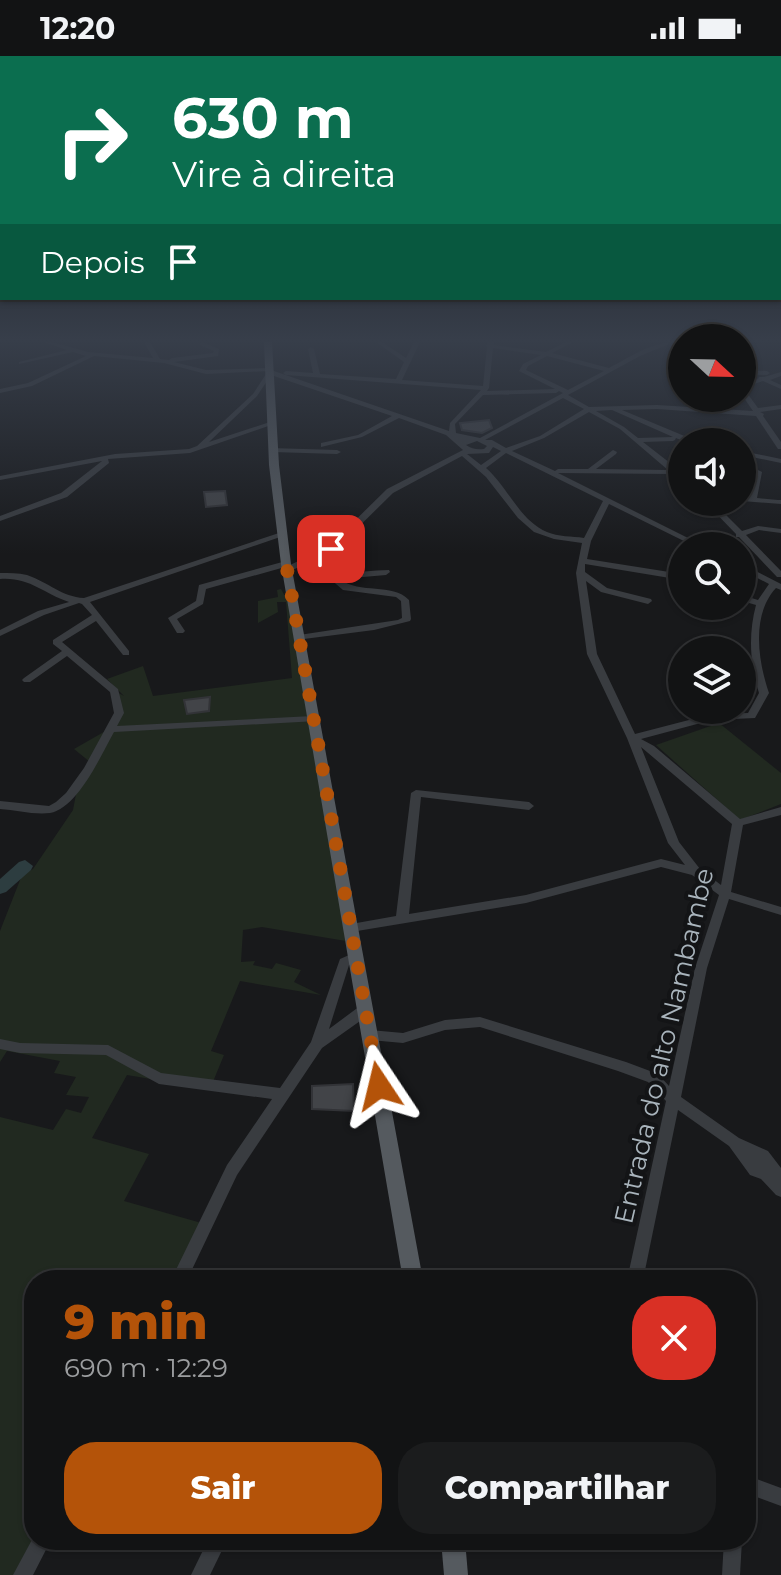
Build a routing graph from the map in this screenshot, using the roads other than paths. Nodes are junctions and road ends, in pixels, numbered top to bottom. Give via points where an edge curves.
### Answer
1 (236, 413) edge
2 (272, 413) edge
3 (389, 413) edge
4 (462, 413) edge
5 (530, 413) edge
6 (582, 413) edge
7 (595, 413) edge
8 (622, 413) edge
9 (761, 413) edge
10 (398, 416) junction
11 (272, 423) junction
12 (451, 434) junction
13 (668, 434) edge
14 (668, 438) edge
15 (483, 440) junction
16 (638, 440) junction
17 (324, 445) dead end
18 (781, 447) edge
19 (198, 449) junction
20 (273, 450) junction
21 (463, 450) junction
22 (337, 452) dead end
23 (482, 452) junction
24 (613, 452) dead end
25 (505, 453) junction
26 (756, 456) edge
27 (109, 458) junction
28 (781, 461) edge
29 (84, 464) junction
30 (668, 464) edge
31 (481, 468) junction
32 (592, 469) junction
33 (95, 470) junction
34 (549, 470) junction
35 (668, 473) edge
36 (0, 478) edge
37 (607, 500) junction
38 (756, 500) edge
39 (778, 502) dead end
40 (722, 516) edge
41 (0, 519) edge
42 (781, 531) edge
43 (672, 532) edge
44 (736, 532) edge
45 (747, 532) edge
46 (282, 535) junction
47 (587, 541) junction
48 (756, 554) edge
49 (582, 561) junction
50 (290, 566) junction
51 (386, 572) dead end
52 (580, 573) junction
53 (756, 574) edge
54 (668, 575) edge
55 (0, 576) edge
56 (332, 577) junction
57 (779, 580) edge
58 (648, 601) dead end
59 (81, 602) junction
60 (756, 603) edge
61 (760, 604) junction
62 (97, 616) junction
63 (180, 631) dead end
64 (0, 633) edge
65 (299, 638) junction
66 (67, 652) junction
67 (126, 653) dead end
68 (27, 680) dead end
69 (313, 719) junction
70 (109, 729) junction
71 (632, 738) junction
72 (0, 805) edge
73 (529, 806) dead end
74 (779, 814) edge
75 (738, 823) junction
76 (674, 843) junction
77 (661, 863) junction
78 (696, 872) junction
79 (725, 894) junction
80 (781, 911) edge
81 (402, 919) junction
82 (351, 928) junction
83 (356, 957) junction
84 (365, 1010) junction
85 (370, 1035) junction
86 (0, 1044) edge
87 (317, 1044) junction
88 (677, 1077) junction
89 (653, 1078) junction
90 (281, 1094) junction
91 (673, 1099) junction
92 (776, 1178) edge
93 (781, 1190) edge
94 (184, 1270) edge
95 (411, 1270) edge
96 (637, 1270) edge
97 (756, 1488) edge
98 (781, 1497) edge
99 (36, 1550) edge
100 (213, 1550) edge
101 (454, 1550) edge
102 (732, 1550) edge
103 (22, 1575) edge
104 (200, 1575) edge
105 (456, 1575) edge
106 (731, 1575) edge

1 - 19 street
2 - 11 main road
3 - 10 street
4 - 12 street
5 - 15 street
6 - 25 street
7 - 16 street
8 - 13 street
9 - 18 street
10 - 12 street
10 - 17 street via 360,436
11 - 19 street
11 - 20 main road
12 - 15 street
12 - 21 street
14 - 16 street
15 - 21 street
15 - 23 street via 491,447
15 - 25 street
16 - 30 street
19 - 27 street
20 - 22 street
20 - 46 main road
21 - 23 street
21 - 31 street
21 - 50 street via 390,491 331,549
23 - 25 street
24 - 32 street
25 - 31 street
25 - 34 street
26 - 28 street
27 - 29 street
27 - 33 street
29 - 33 street
29 - 36 street
31 - 47 street via 536,530
32 - 34 street
32 - 35 street
33 - 41 street via 64,495
34 - 37 street
37 - 43 street
37 - 47 street
38 - 39 street
40 - 44 street
42 - 45 street
46 - 50 main road
46 - 59 street
47 - 49 street
48 - 57 street
49 - 52 street
49 - 54 street
50 - 56 street
50 - 63 street via 202,587 200,602 172,618
50 - 65 main road
51 - 56 street
52 - 58 street via 604,590
52 - 71 street via 592,654
53 - 57 street
55 - 59 street via 25,576
56 - 65 street via 346,588 399,595 405,600 407,619 396,626
57 - 61 street via 763,592
59 - 62 street
59 - 64 street via 41,613
60 - 61 street
61 - 71 street via 756,672 764,693 751,716 712,717
62 - 66 street via 56,642
62 - 67 street
65 - 69 main road
66 - 68 street
66 - 70 street via 115,691 119,713
69 - 70 street
69 - 82 main road
70 - 72 street via 75,791 61,805
71 - 75 street
71 - 76 street
73 - 81 street via 416,793
74 - 75 street
75 - 79 street, Entrada do alto Nambambe
76 - 77 street
76 - 78 street
77 - 78 street
77 - 81 street via 526,899
78 - 79 street
79 - 80 street
79 - 88 street, Entrada do alto Nambambe via 705,954
81 - 82 street
82 - 83 main road
83 - 84 main road
83 - 87 street via 344,962
84 - 85 main road
84 - 87 street
85 - 89 street via 403,1038 445,1025 480,1022
85 - 95 main road
86 - 90 street via 108,1050 159,1078
87 - 90 street
88 - 89 street
88 - 91 street, Entrada do alto Nambambe
89 - 91 street
90 - 94 street via 232,1170
91 - 92 street via 734,1142 763,1155
91 - 96 street, Entrada do alto Nambambe
92 - 93 street
97 - 98 street
99 - 103 street
100 - 104 street
101 - 105 main road
102 - 106 street

